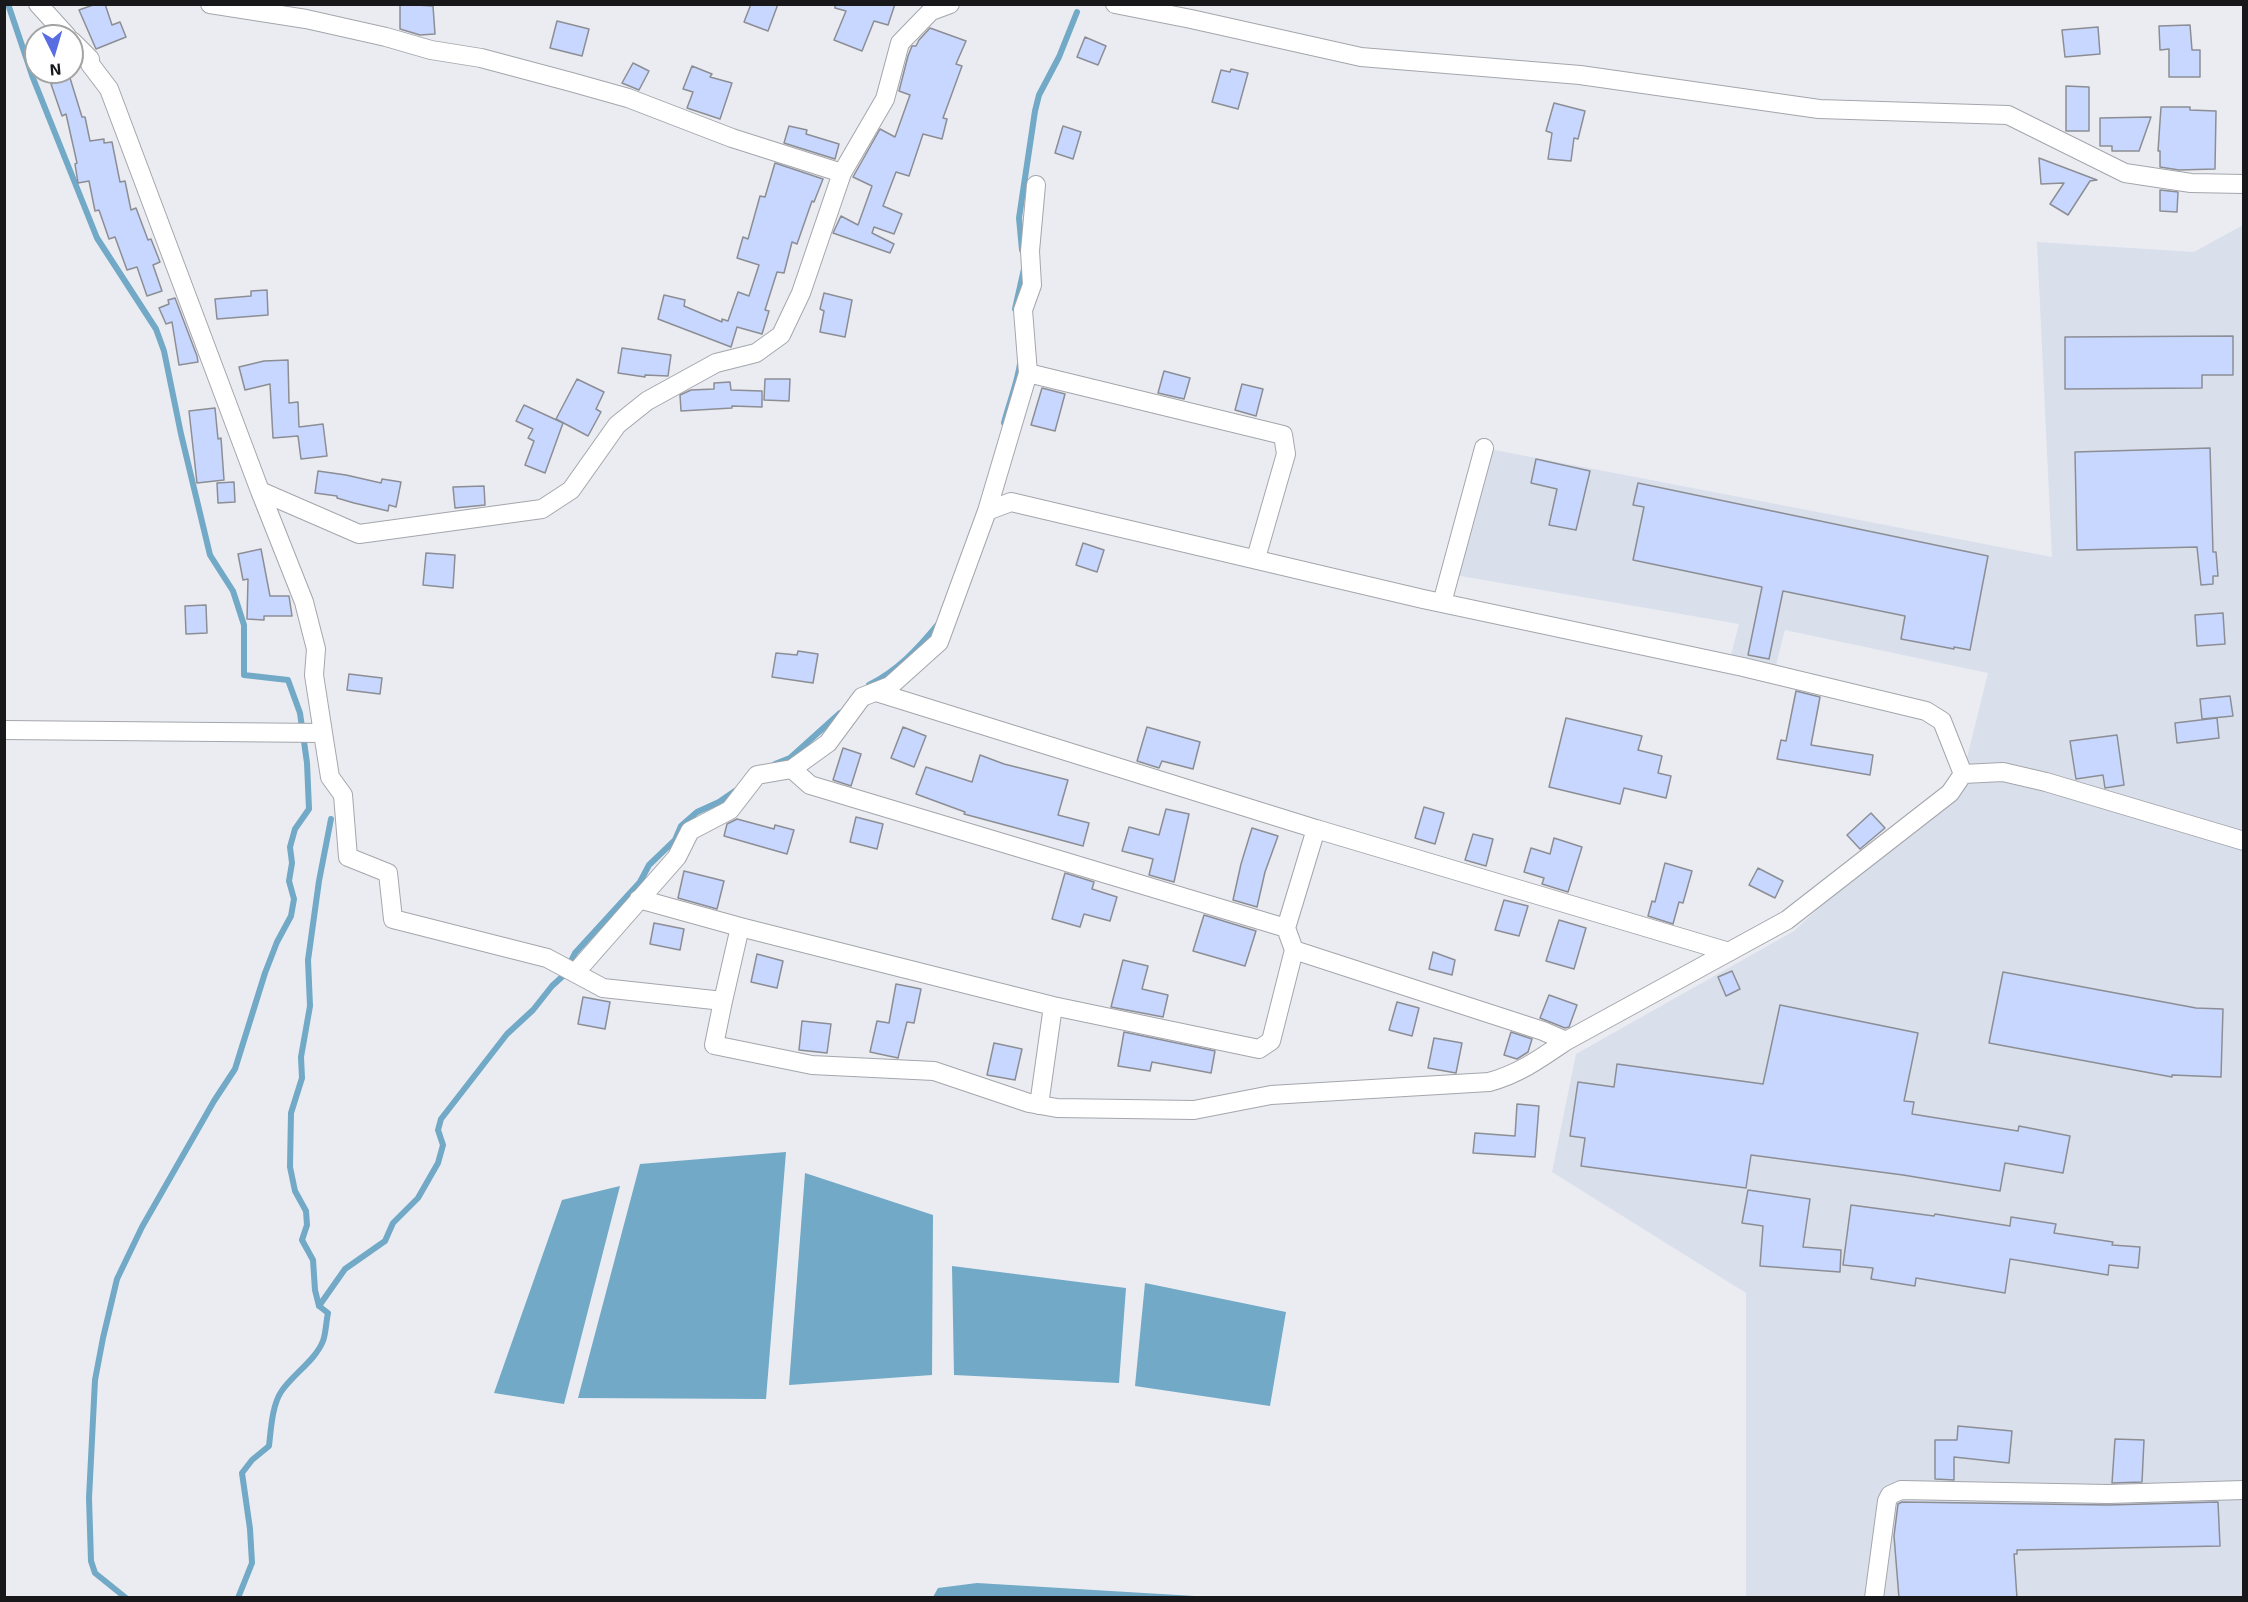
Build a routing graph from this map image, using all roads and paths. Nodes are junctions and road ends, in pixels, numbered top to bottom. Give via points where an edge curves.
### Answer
1 (210, 4) edge
2 (950, 4) edge
3 (1114, 4) edge
4 (43, 6) edge
5 (57, 24) edge
6 (84, 53) edge
7 (842, 173) junction
8 (2240, 184) edge
9 (1036, 185) dead end
10 (1028, 374) junction
11 (1484, 448) dead end
12 (260, 491) junction
13 (987, 511) junction
14 (1256, 558) junction
15 (1442, 603) junction
16 (876, 692) junction
17 (4, 730) edge
18 (309, 733) junction
19 (792, 769) junction
20 (1963, 774) junction
21 (1316, 829) junction
22 (2244, 841) edge
23 (639, 899) junction
24 (740, 927) junction
25 (1286, 928) junction
26 (1294, 950) junction
27 (1729, 952) junction
28 (575, 973) junction
29 (723, 1001) junction
30 (1053, 1005) junction
31 (1566, 1041) junction
32 (1039, 1105) junction
33 (2244, 1490) edge
34 (1874, 1598) edge

1 - 7 street via 317,21 571,82
2 - 7 street via 931,11 900,43 885,99
3 - 8 street via 1361,57 1580,75 1819,109 2008,115 2125,173 2191,183
4 - 5 street
6 - 12 street via 110,89
7 - 12 street via 801,292 781,335 756,353 716,363 647,401 617,425 571,490 542,509 359,534
9 - 10 street via 1030,251 1032,285 1023,310
10 - 13 street
10 - 14 street via 1283,435 1286,454
11 - 15 street
12 - 18 street via 304,602 316,649
13 - 14 street via 1011,502
13 - 16 street via 939,642 890,686
14 - 15 street
15 - 20 street via 1743,667 1926,711 1942,722
16 - 19 street via 862,697 828,742
16 - 21 street
17 - 18 street
18 - 28 street via 343,795 348,857 388,873 393,919 547,958
19 - 23 street via 757,775 730,810 690,831 677,856
19 - 25 street via 810,785
20 - 22 street via 2003,772 2046,782
20 - 27 street via 1950,793 1787,920
21 - 25 street
21 - 27 street
23 - 24 street
23 - 28 street
24 - 29 street
24 - 30 street
25 - 26 street
26 - 30 street via 1271,1041 1259,1049
26 - 31 street
27 - 31 street
28 - 29 street via 603,988
29 - 32 street via 714,1045 812,1065 934,1071
30 - 32 street
31 - 32 street via 1508,1077 1489,1082 1271,1095 1194,1110
33 - 34 street via 2108,1494 1901,1490 1887,1501

